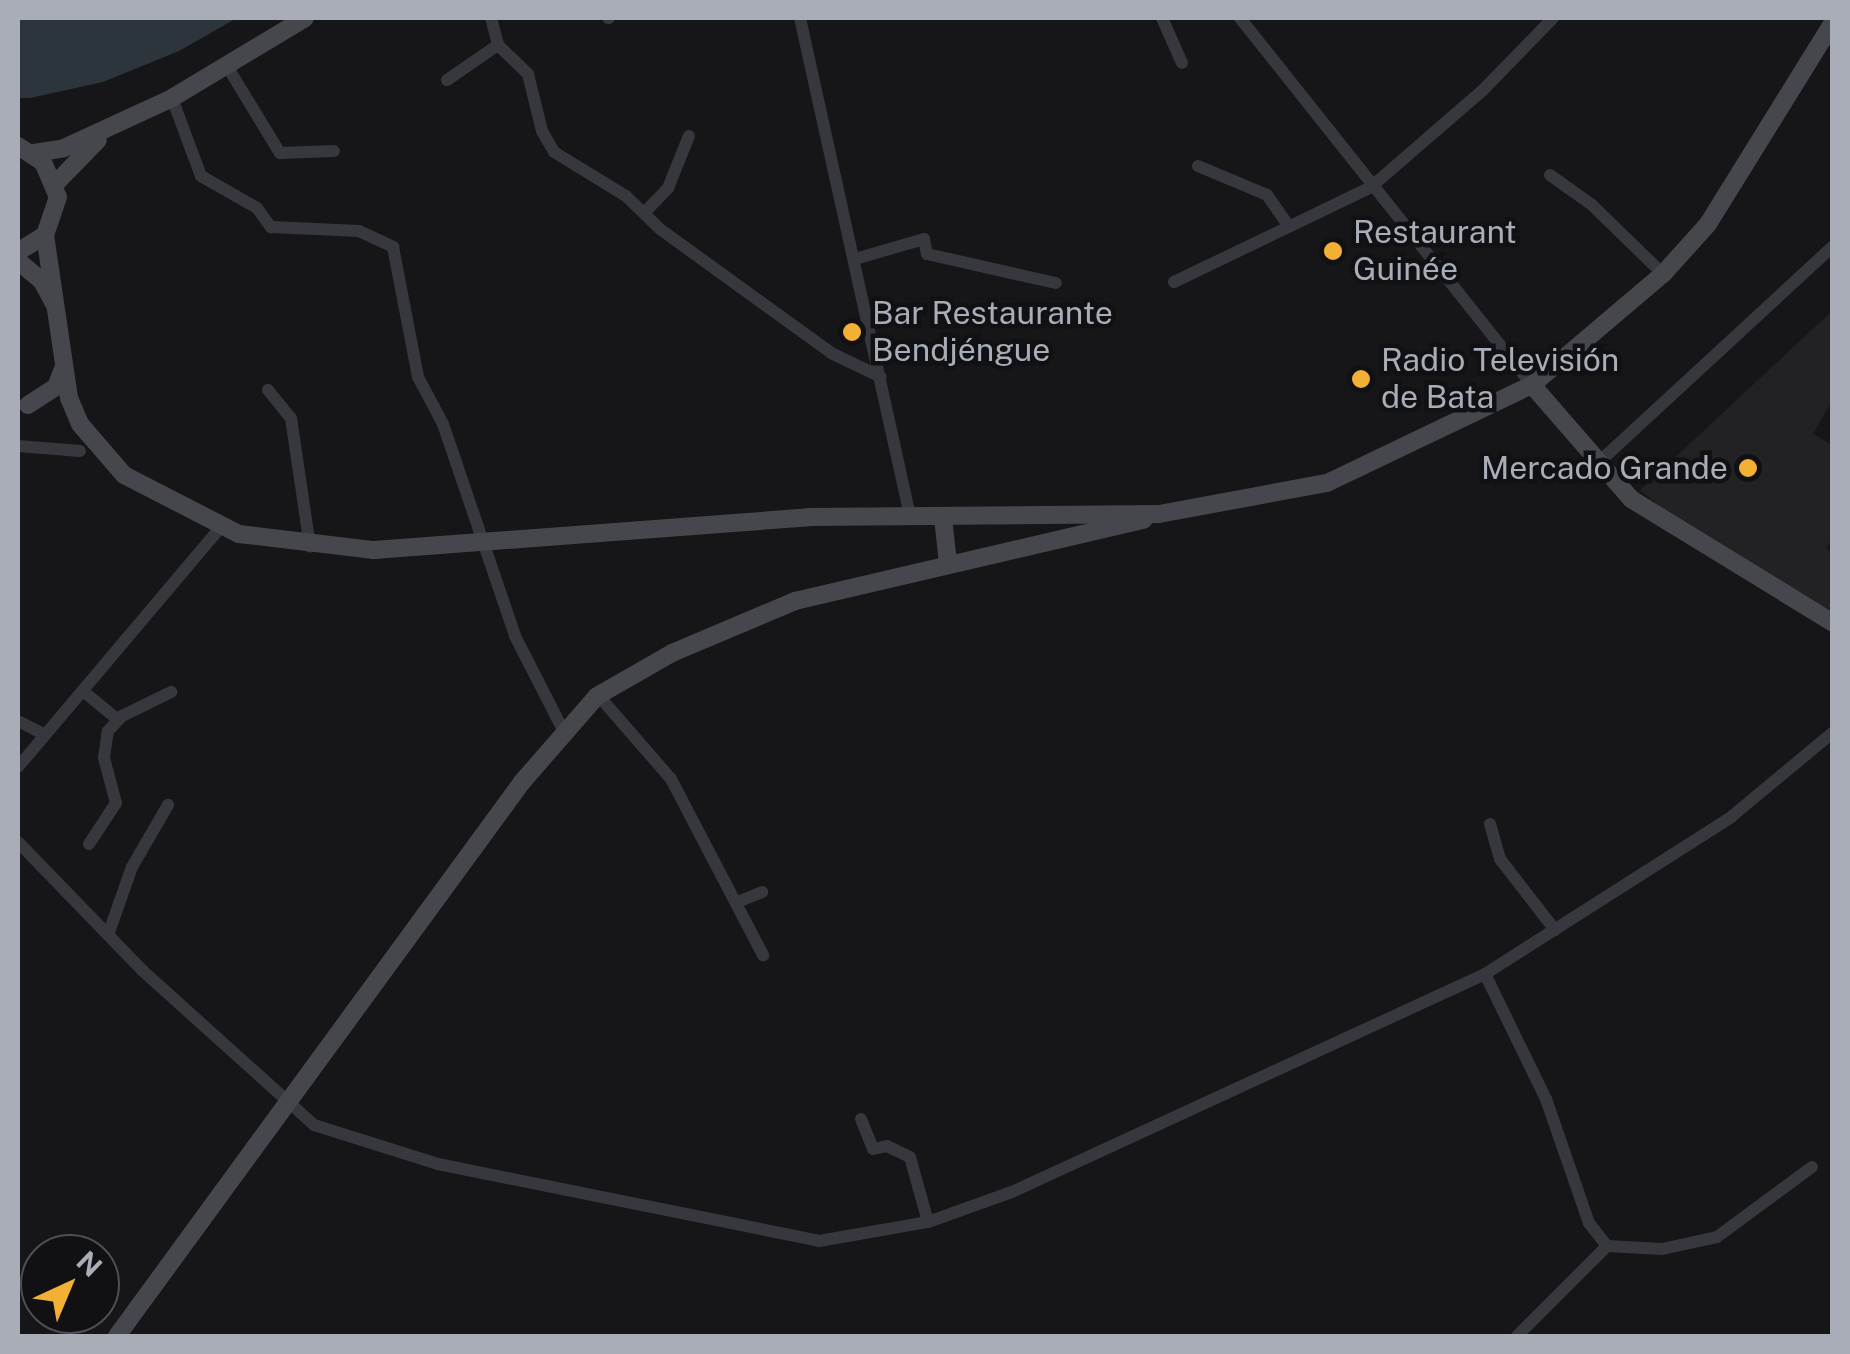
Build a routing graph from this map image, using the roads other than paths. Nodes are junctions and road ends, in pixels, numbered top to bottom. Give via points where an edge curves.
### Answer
1 (305, 18) edge
2 (491, 18) edge
3 (800, 18) edge
4 (1162, 18) edge
5 (1240, 18) edge
6 (1554, 18) edge
7 (1832, 24) edge
8 (498, 45) junction
9 (1182, 62) dead end
10 (228, 66) junction
11 (447, 80) dead end
12 (172, 98) junction
13 (109, 130) junction
14 (689, 136) dead end
15 (26, 150) edge
16 (334, 152) dead end
17 (1198, 166) dead end
18 (1550, 176) dead end
19 (56, 183) junction
20 (1371, 187) junction
21 (644, 213) junction
22 (1288, 225) junction
23 (46, 235) junction
24 (1832, 246) edge
25 (18, 252) edge
26 (855, 259) junction
27 (18, 261) edge
28 (1663, 274) junction
29 (1174, 282) dead end
30 (1056, 283) dead end
31 (58, 310) junction
32 (64, 366) junction
33 (881, 376) junction
34 (1532, 384) junction
35 (268, 390) dead end
36 (28, 405) dead end
37 (18, 446) edge
38 (80, 452) dead end
39 (1598, 463) junction
40 (1159, 514) junction
41 (910, 516) junction
42 (943, 517) junction
43 (220, 528) junction
44 (478, 540) junction
45 (310, 547) junction
46 (948, 564) junction
47 (1832, 622) edge
48 (83, 690) junction
49 (171, 692) dead end
50 (598, 695) junction
51 (18, 720) edge
52 (118, 720) junction
53 (562, 728) junction
54 (1832, 733) edge
55 (45, 735) junction
56 (18, 768) edge
57 (168, 806) dead end
58 (1490, 824) dead end
59 (18, 842) edge
60 (89, 844) dead end
61 (762, 892) dead end
62 (740, 901) junction
63 (1554, 930) junction
64 (108, 934) junction
65 (763, 955) dead end
66 (1484, 974) junction
67 (288, 1104) junction
68 (861, 1119) dead end
69 (1812, 1167) dead end
70 (928, 1222) junction
71 (1607, 1246) junction
72 (117, 1336) edge
73 (1517, 1336) edge

1 - 10 main road
2 - 8 street
3 - 26 street
4 - 9 street
5 - 20 street
6 - 20 street
7 - 28 main road via 1708,224
8 - 11 street
8 - 21 street via 528,74 554,152
10 - 12 main road
10 - 16 street via 280,153
12 - 13 main road
12 - 44 street via 201,176 250,204 271,226 359,231 392,246 403,274 412,360 443,424
13 - 15 main road
13 - 19 main road
14 - 21 street via 668,188
15 - 19 main road
17 - 22 street via 1267,195
18 - 28 street via 1606,216
19 - 23 main road via 57,210
20 - 22 street
20 - 34 street
21 - 33 street via 831,353
22 - 29 street
23 - 25 main road
23 - 31 main road
24 - 39 street
26 - 30 street via 924,239 928,254
26 - 33 street
27 - 31 main road via 42,281
28 - 34 main road
31 - 32 main road
32 - 36 main road via 56,387
32 - 43 main road via 73,412 99,450 124,475
33 - 41 street
34 - 39 main road
34 - 40 main road via 1327,483 1275,498
35 - 45 street via 291,418
37 - 38 street
39 - 47 main road via 1631,499 1690,540
40 - 42 main road
40 - 46 main road via 1120,529
41 - 42 main road
41 - 44 main road
42 - 46 main road
43 - 45 main road
43 - 48 street
44 - 45 main road
44 - 53 street via 515,636
46 - 50 main road via 795,601 672,653
48 - 52 street
48 - 55 street
49 - 52 street
50 - 53 main road
50 - 62 street via 671,779
51 - 55 street
52 - 60 street via 108,731 104,758 116,803
53 - 67 main road
54 - 63 street via 1731,818
55 - 56 street
57 - 64 street via 132,867
58 - 63 street via 1500,860
59 - 64 street
61 - 62 street
62 - 65 street
63 - 66 street
64 - 67 street
66 - 70 street via 1012,1192
66 - 71 street via 1546,1099 1589,1222
67 - 70 street via 314,1125 391,1151 775,1236 819,1240
67 - 72 main road
68 - 70 street via 873,1149 887,1146 910,1157
69 - 71 street via 1717,1237 1662,1249
71 - 73 street

